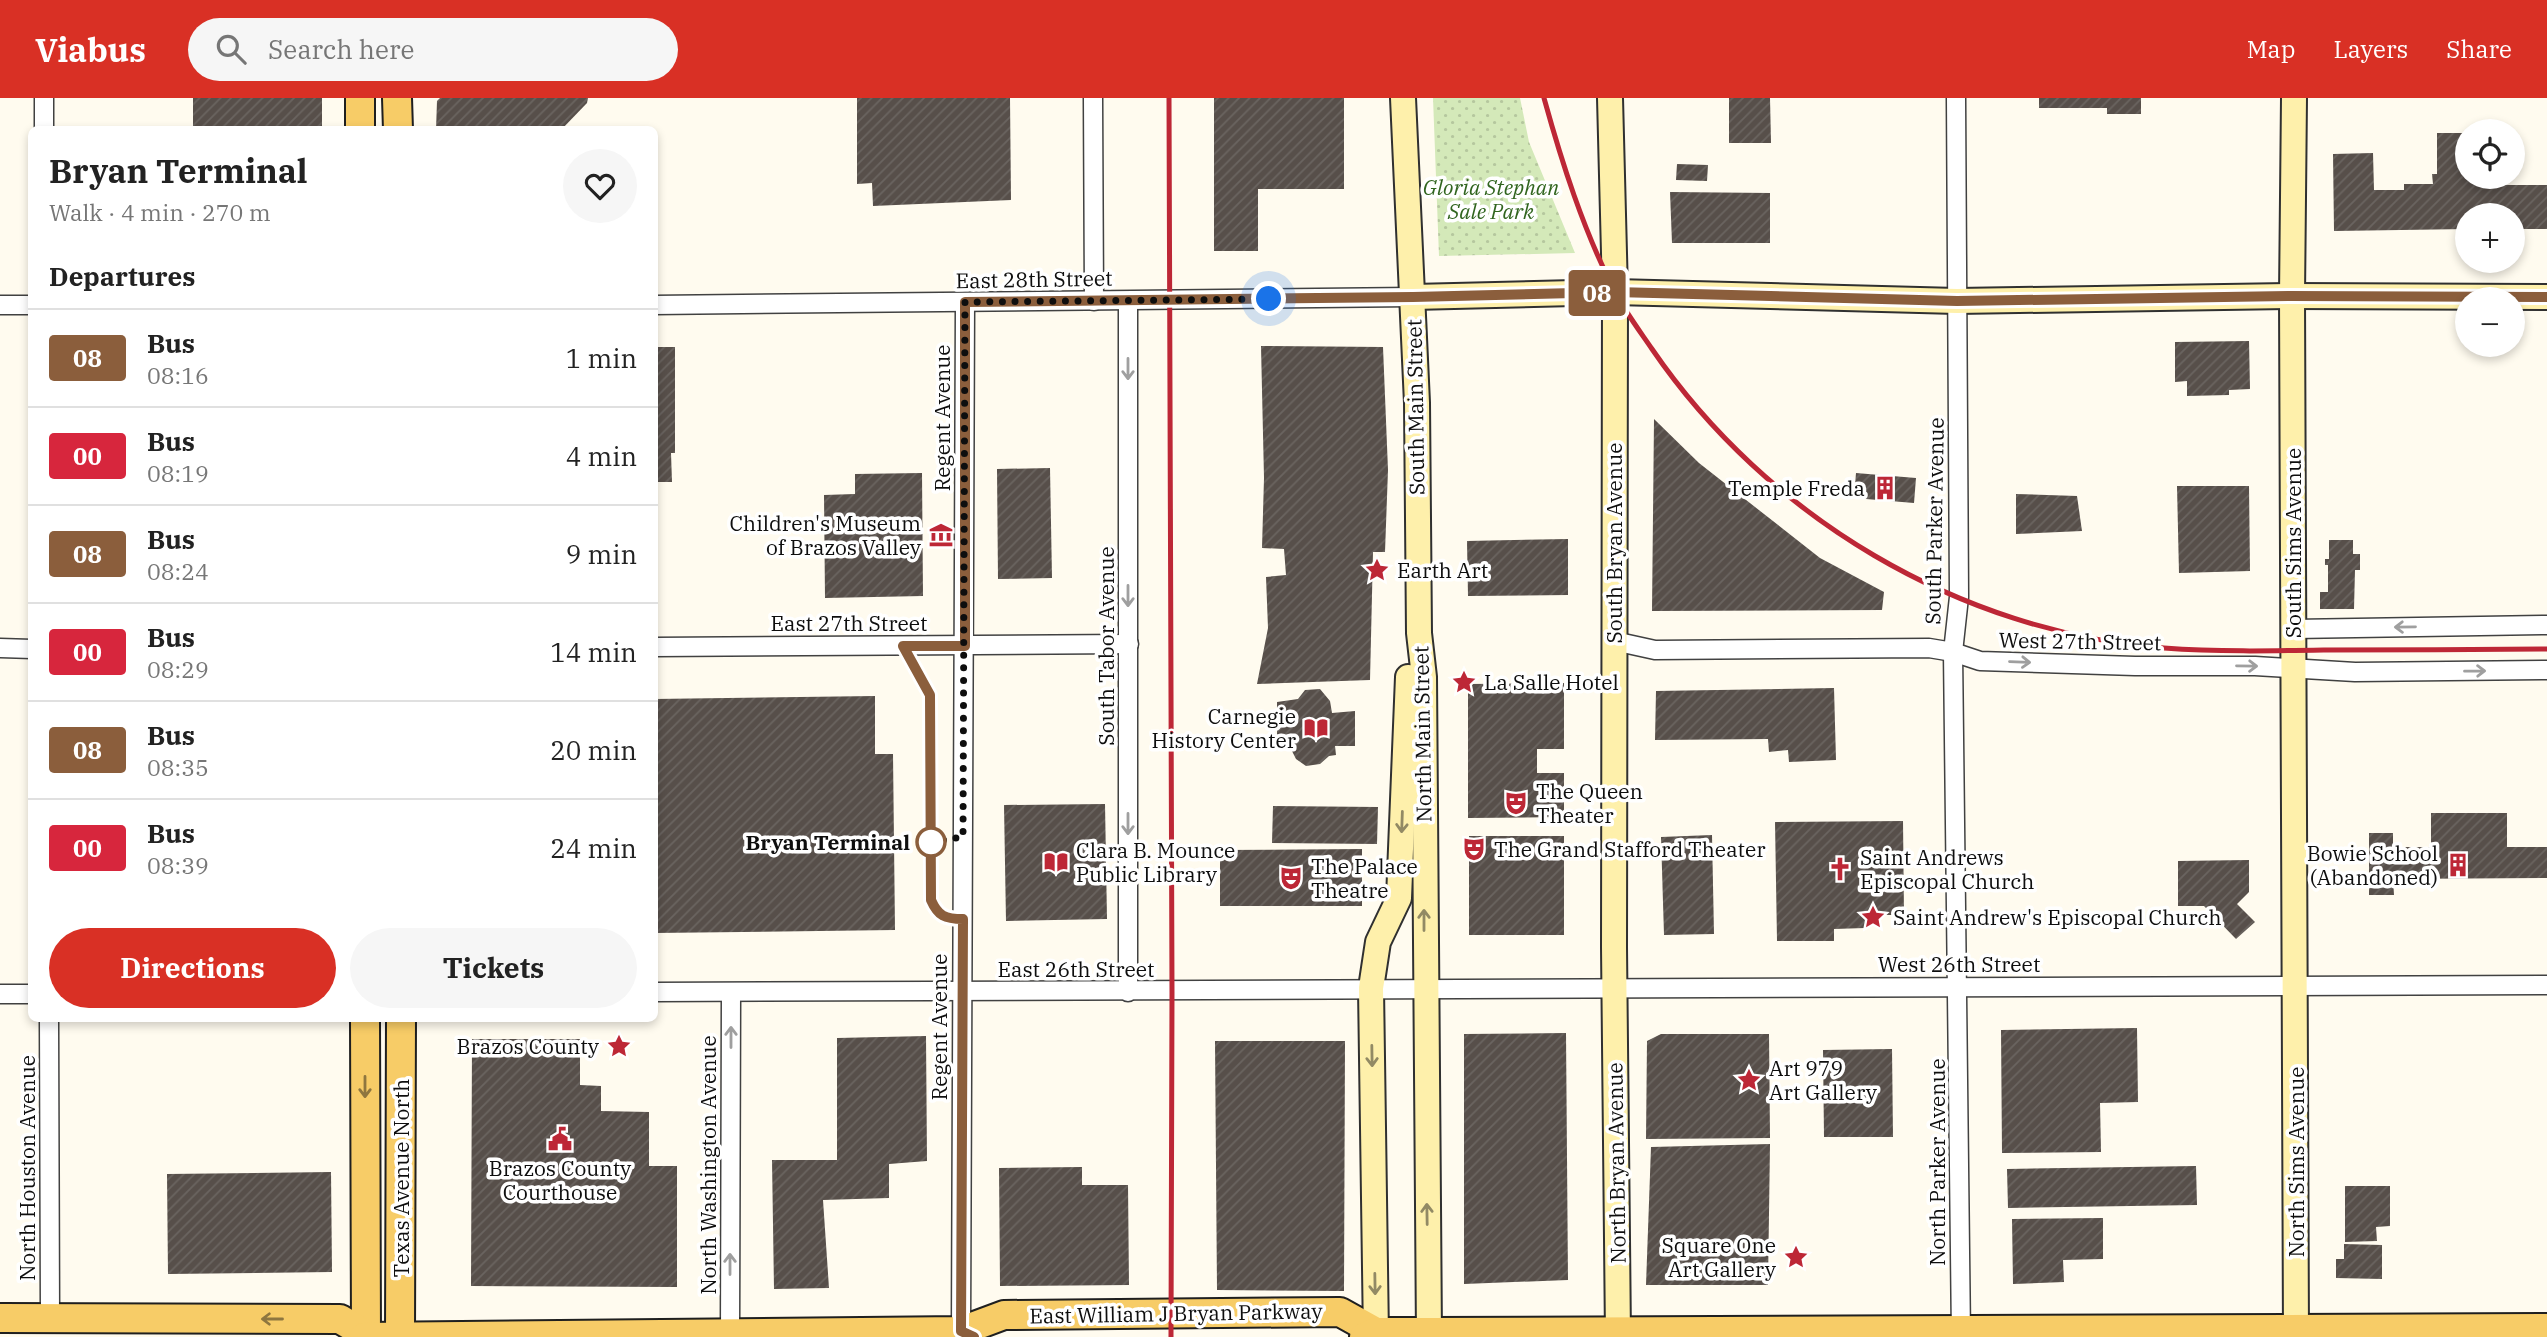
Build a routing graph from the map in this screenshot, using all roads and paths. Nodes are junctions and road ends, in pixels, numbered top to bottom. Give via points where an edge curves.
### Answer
1 (44, 98) edge
2 (360, 98) edge
3 (397, 98) edge
4 (1093, 98) edge
5 (1403, 98) edge
6 (1610, 98) edge
7 (1956, 98) edge
8 (2294, 98) edge
9 (44, 126) edge
10 (360, 126) edge
11 (398, 126) edge
12 (1615, 292) junction
13 (2292, 296) junction
14 (1413, 297) junction
15 (2547, 297) edge
16 (1094, 301) junction
17 (1128, 301) junction
18 (1957, 301) junction
19 (965, 302) junction
20 (0, 304) edge
21 (28, 305) edge
22 (658, 305) edge
23 (2547, 625) edge
24 (2294, 629) junction
25 (1419, 633) junction
26 (1614, 641) junction
27 (1129, 644) junction
28 (965, 646) junction
29 (658, 647) edge
30 (0, 648) edge
31 (28, 649) edge
32 (1953, 652) junction
33 (2293, 668) junction
34 (2547, 670) edge
35 (2547, 985) edge
36 (1959, 986) junction
37 (2296, 987) junction
38 (1371, 988) junction
39 (1425, 988) junction
40 (1614, 988) junction
41 (658, 992) edge
42 (962, 992) junction
43 (1128, 992) junction
44 (28, 993) edge
45 (731, 993) junction
46 (0, 994) edge
47 (50, 1022) edge
48 (365, 1022) edge
49 (401, 1022) edge
50 (0, 1318) edge
51 (50, 1318) junction
52 (2547, 1328) edge
53 (2296, 1333) edge
54 (967, 1334) edge
55 (1429, 1334) edge
56 (1618, 1334) edge
57 (1961, 1334) edge
58 (730, 1335) edge
59 (1372, 1335) edge
60 (365, 1336) edge
61 (400, 1336) edge

1 - 9 street
2 - 10 main road
3 - 11 main road
4 - 16 street
5 - 14 street, South Main Street
6 - 12 street, South Bryan Avenue
7 - 18 street, South Parker Avenue
8 - 13 street, South Sims Avenue
12 - 14 street
12 - 18 street
12 - 26 street, South Bryan Avenue
13 - 15 street
13 - 18 street
13 - 24 street, South Sims Avenue
14 - 17 street, East 28th Street
14 - 25 street, South Main Street
16 - 17 street, East 28th Street
16 - 19 street, East 28th Street
17 -> 27 street, South Tabor Avenue
18 - 32 street, South Parker Avenue via 1959,597
19 - 22 street, East 28th Street
19 - 28 street, Regent Avenue
20 - 21 street
23 -> 24 street
24 - 33 street, South Sims Avenue
25 -> 38 street, North Main Street via 1408,672 1399,898 1378,942
39 -> 25 street, North Main Street via 1424,677
26 - 32 street, West 27th Street via 1655,650 1929,648
26 - 40 street, South Bryan Avenue
27 - 28 street, East 27th Street
27 -> 43 street, South Tabor Avenue
28 - 29 street, East 27th Street
28 - 42 street, Regent Avenue
30 - 31 street
32 -> 33 street, West 27th Street via 1980,661
32 - 36 street, South Parker Avenue
33 -> 34 street, West 27th Street via 2355,672
33 - 37 street, South Sims Avenue
35 - 37 street, West 26th Street
36 - 37 street, West 26th Street
36 - 40 street, West 26th Street
36 - 57 street, North Parker Avenue
37 - 53 street, North Sims Avenue
38 - 39 street, West 26th Street
38 - 43 street, East 26th Street
38 -> 59 street, North Main Street
39 - 40 street, West 26th Street
55 -> 39 street, North Main Street
40 - 56 street, North Bryan Avenue
41 - 45 street, East 26th Street
42 - 43 street, East 26th Street
42 - 45 street, East 26th Street
42 - 54 street, Regent Avenue
44 - 46 street
58 -> 45 street, North Washington Avenue
47 - 51 street, North Houston Avenue
48 -> 60 main road, Texas Avenue North
49 - 61 main road, Texas Avenue North
50 - 51 main road, East William J Bryan Parkway
60 -> 51 main road, East William J Bryan Parkway via 340,1319
52 - 53 main road
53 - 57 main road
54 - 58 main road, East William J Bryan Parkway
54 - 59 main road, East William J Bryan Parkway via 1004,1315 1340,1312
55 - 56 main road
55 - 59 main road
56 - 57 main road
58 - 61 main road, East William J Bryan Parkway
60 - 61 main road, East William J Bryan Parkway

